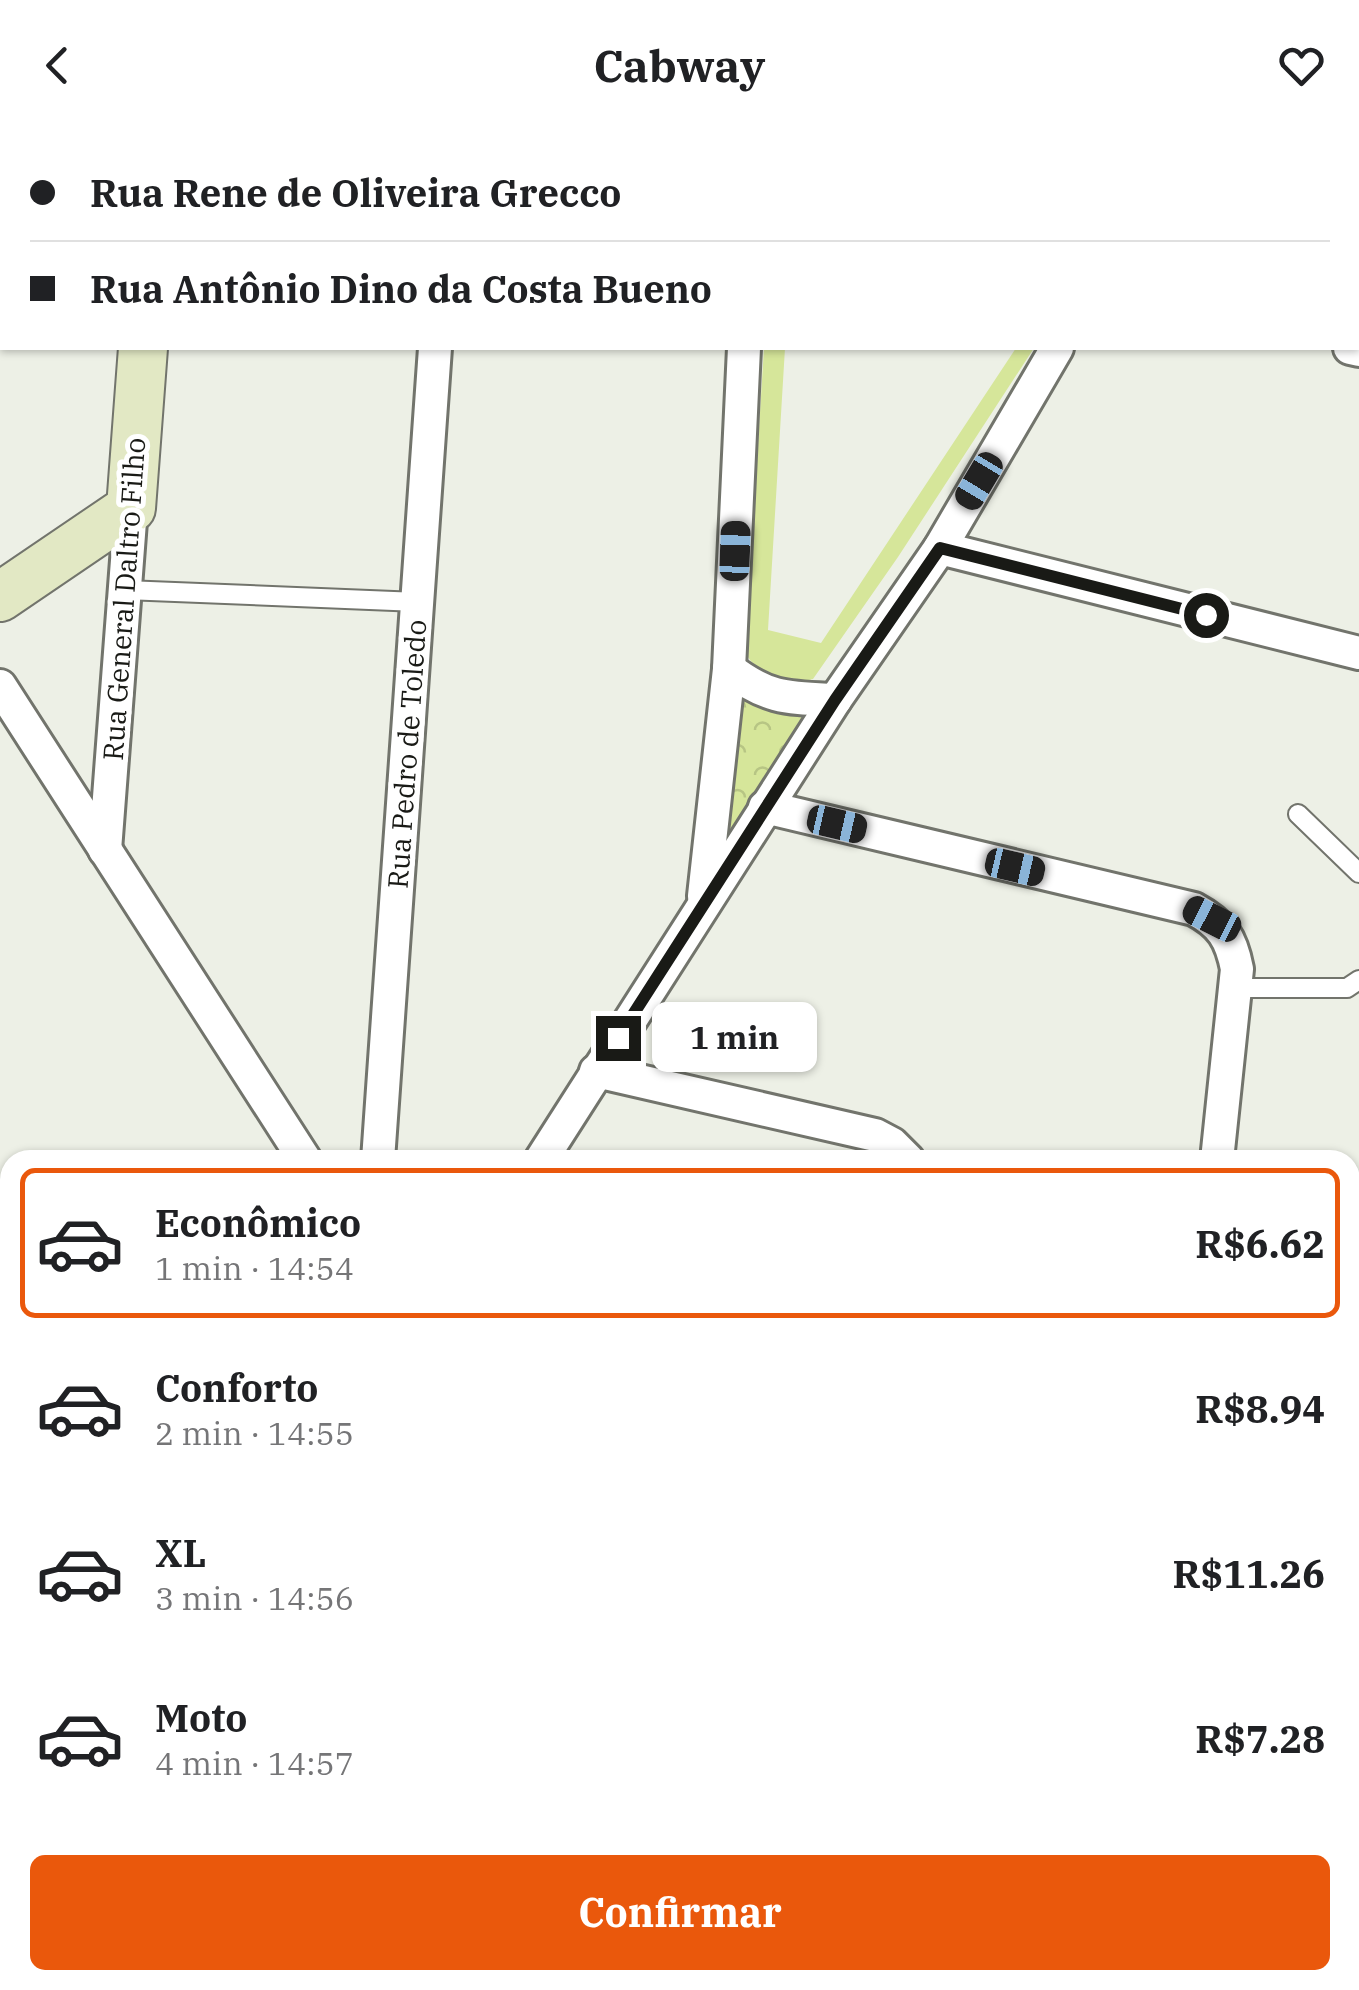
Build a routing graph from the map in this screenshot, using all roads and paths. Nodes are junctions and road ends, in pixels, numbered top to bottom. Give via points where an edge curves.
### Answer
1 (143, 350) edge
2 (435, 350) edge
3 (744, 350) edge
4 (1056, 350) edge
5 (131, 508) junction
6 (940, 548) junction
7 (125, 590) junction
8 (0, 597) edge
9 (418, 602) junction
10 (1359, 654) edge
11 (730, 669) junction
12 (0, 686) edge
13 (835, 700) junction
14 (766, 807) junction
15 (1298, 814) dead end
16 (105, 850) junction
17 (1359, 873) edge
18 (703, 904) junction
19 (1359, 980) edge
20 (1236, 988) junction
21 (596, 1071) junction
22 (299, 1150) edge
23 (379, 1150) edge
24 (547, 1150) edge
25 (898, 1150) edge
26 (1218, 1150) edge

1 - 5 main road, Rua General Daltro Filho
2 - 9 street, Rua Pedro de Toledo
3 - 11 street
4 - 6 street
5 - 7 street, Rua General Daltro Filho
5 - 8 main road
6 - 10 street
6 - 13 street
7 - 9 lane
7 - 16 street, Rua General Daltro Filho
9 - 23 street, Rua Pedro de Toledo
11 - 13 street via 757,690
11 - 18 street
12 - 16 street
13 - 14 street
14 - 18 street
14 - 20 street via 1194,910 1231,940
15 - 17 lane
16 - 22 street
18 - 21 street
19 - 20 lane via 1347,988
20 - 26 street
21 - 24 street
21 - 25 street via 875,1135

